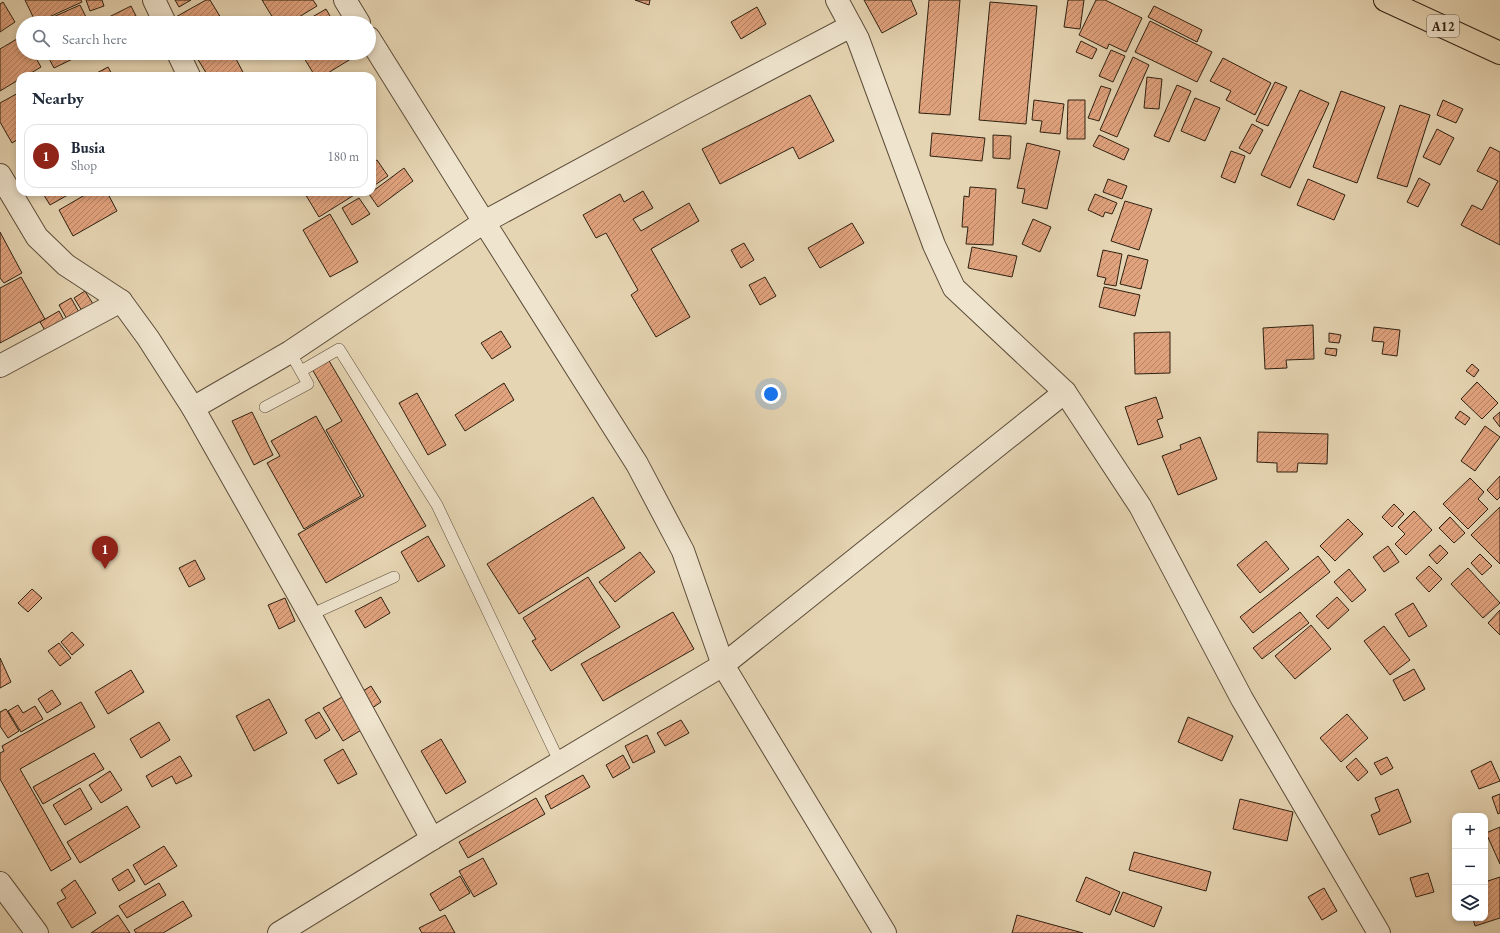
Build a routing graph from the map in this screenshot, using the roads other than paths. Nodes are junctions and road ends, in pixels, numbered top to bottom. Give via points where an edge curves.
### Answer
1 (154, 0) edge
2 (345, 0) edge
3 (837, 0) edge
4 (1385, 0) edge
5 (162, 16) edge
6 (355, 16) edge
7 (851, 26) junction
8 (376, 49) edge
9 (1500, 53) edge
10 (181, 60) edge
11 (187, 72) edge
12 (0, 175) edge
13 (484, 222) junction
14 (121, 300) junction
15 (290, 352) junction
16 (0, 366) edge
17 (301, 371) junction
18 (1065, 392) junction
19 (265, 407) dead end
20 (193, 408) junction
21 (394, 577) dead end
22 (310, 615) junction
23 (723, 665) junction
24 (560, 763) junction
25 (432, 839) junction
26 (0, 885) edge
27 (37, 933) edge
28 (280, 933) edge
29 (885, 933) edge
30 (1379, 933) edge

1 - 5 street
2 - 6 street
3 - 7 street
4 - 9 highway, A12
7 - 13 street
7 - 18 street via 934,245 954,288
8 - 13 street
10 - 11 street
12 - 14 street via 37,237 66,265
13 - 15 street
13 - 23 street via 637,464 683,551
14 - 16 street
14 - 20 street
15 - 17 lane
15 - 20 street
17 - 19 lane via 308,384
17 - 24 lane via 339,349 437,505
18 - 23 street
18 - 30 street via 1140,506 1242,700
20 - 22 street
21 - 22 lane
22 - 25 street
23 - 24 street
23 - 29 street
24 - 25 street
25 - 28 street
26 - 27 street

